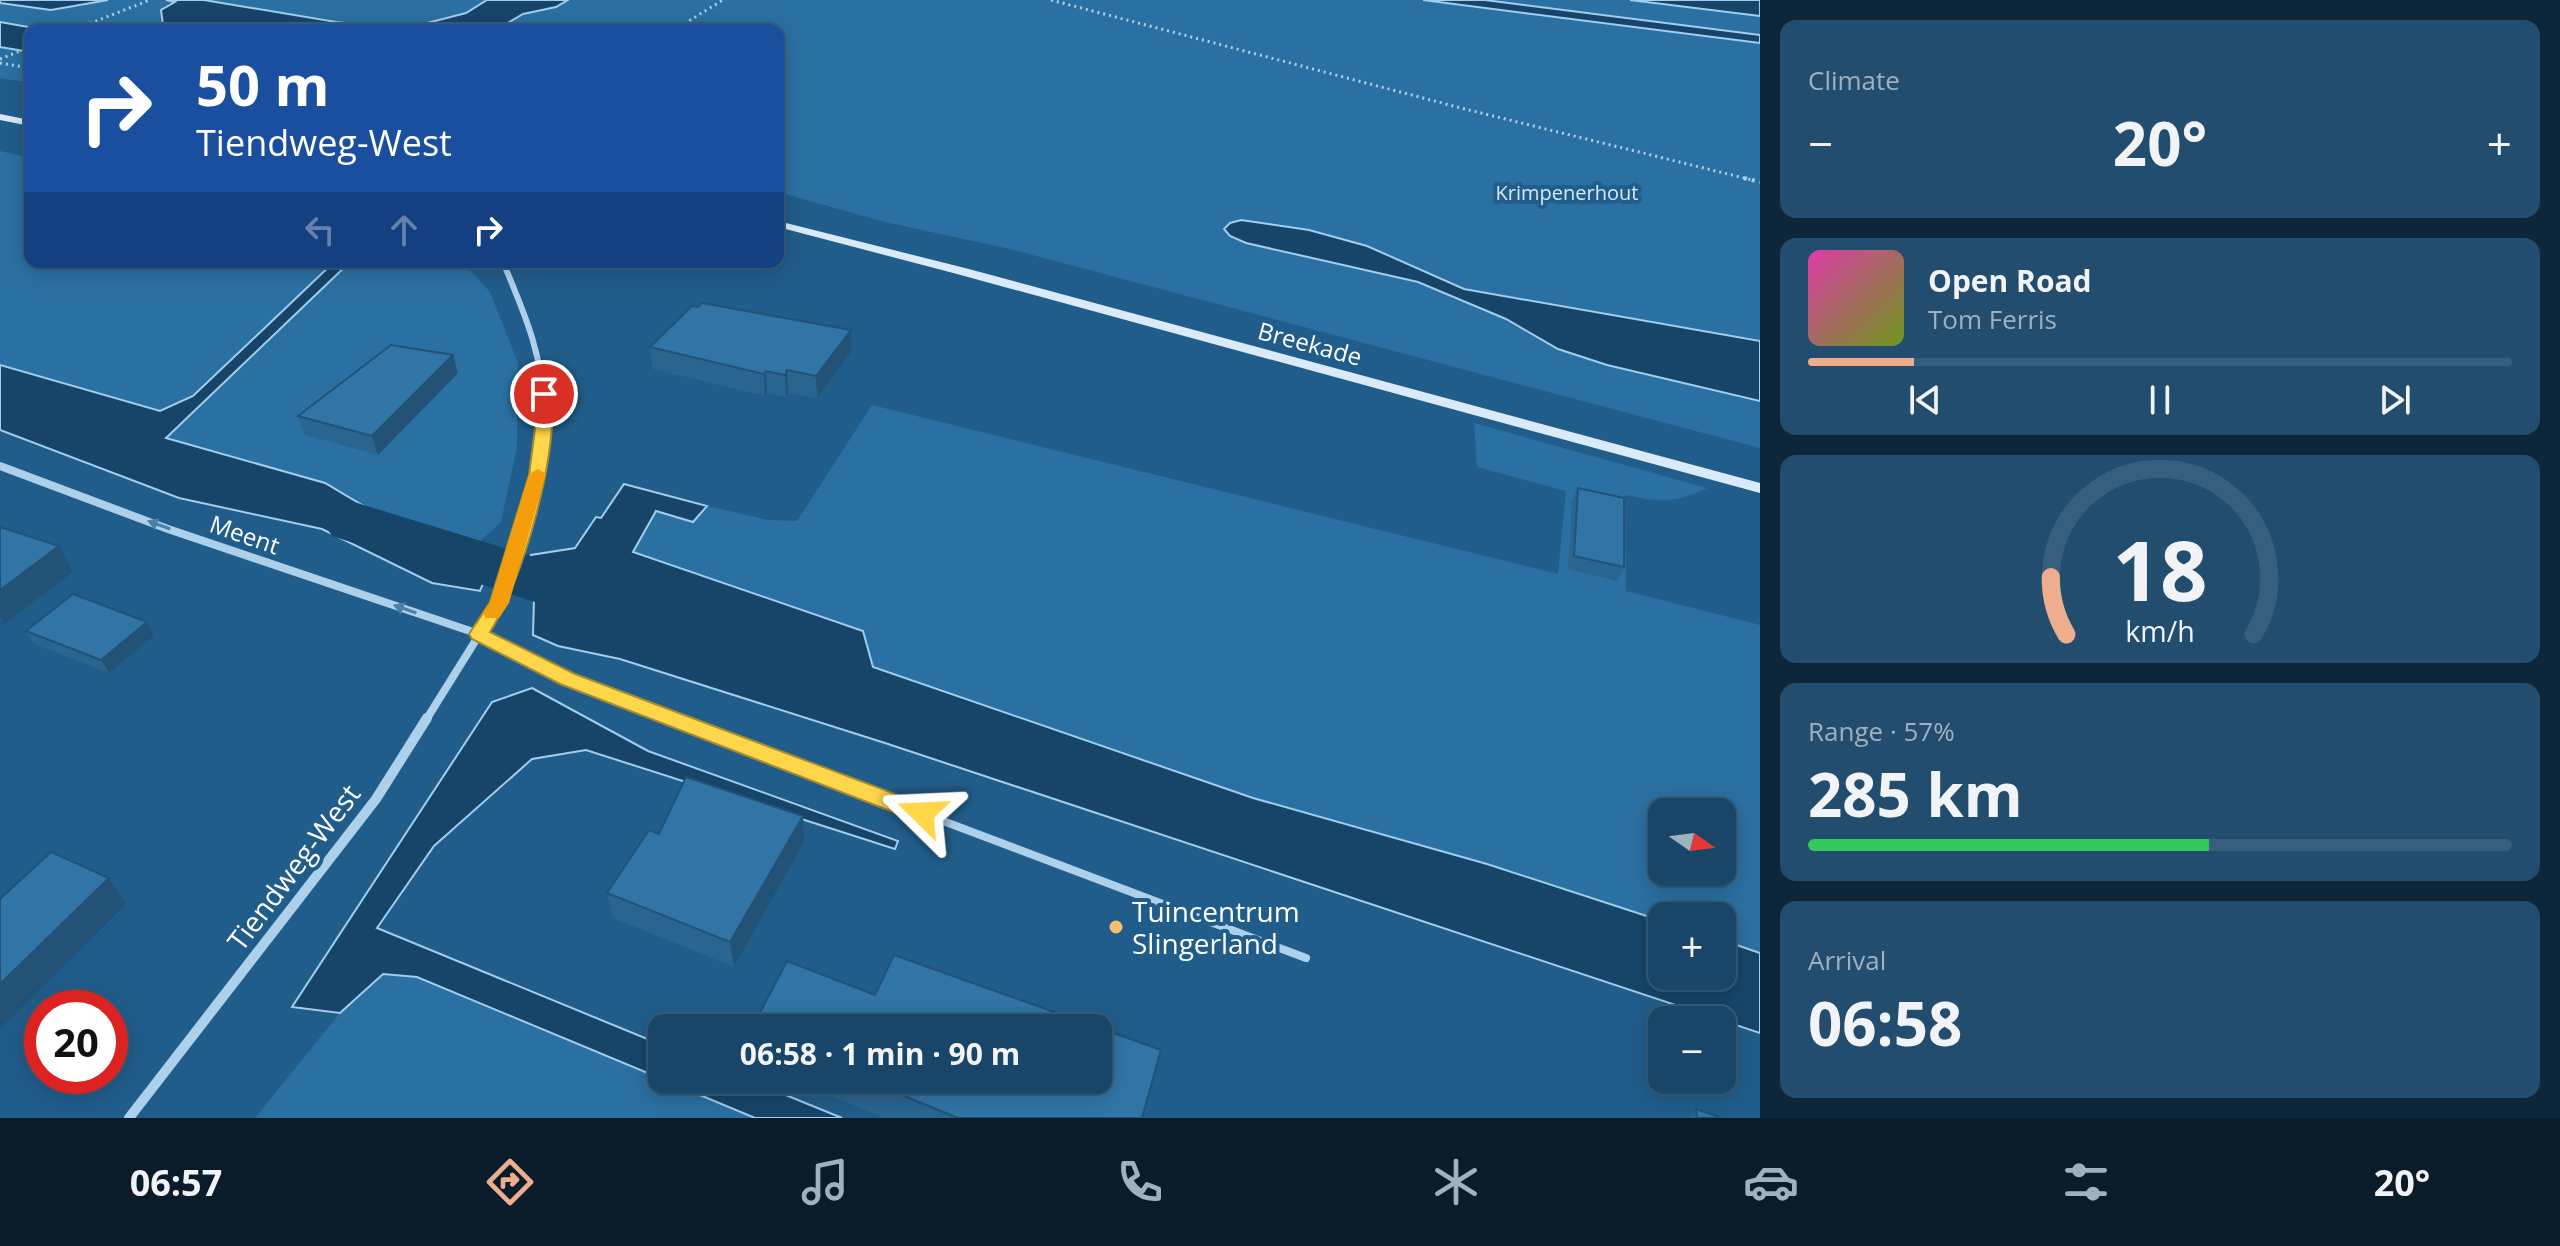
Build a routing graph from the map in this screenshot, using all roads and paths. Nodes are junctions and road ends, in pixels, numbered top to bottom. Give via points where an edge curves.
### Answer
1 (149, 0) edge
2 (723, 0) edge
3 (1051, 0) edge
4 (88, 24) edge
5 (684, 24) edge
6 (24, 49) edge
7 (0, 61) edge
8 (24, 67) edge
9 (0, 117) edge
10 (24, 122) edge
11 (1760, 182) edge
12 (784, 226) edge
13 (784, 235) edge
14 (848, 243) junction
15 (506, 268) edge
16 (0, 466) edge
17 (1760, 488) edge
18 (479, 634) junction
19 (1306, 958) dead end
20 (129, 1118) edge

1 - 4 path
2 - 5 path
3 - 11 path
6 - 7 path
7 - 8 path
9 - 10 main road
12 - 14 main road, Breekade
13 - 14 main road, Breekade
14 - 17 main road, Breekade
15 - 18 street, Tiendweg-West via 534,336 545,414 537,475 499,603
18 -> 16 street, Meent
18 - 19 lane via 567,679
18 - 20 street, Tiendweg-West via 376,799

